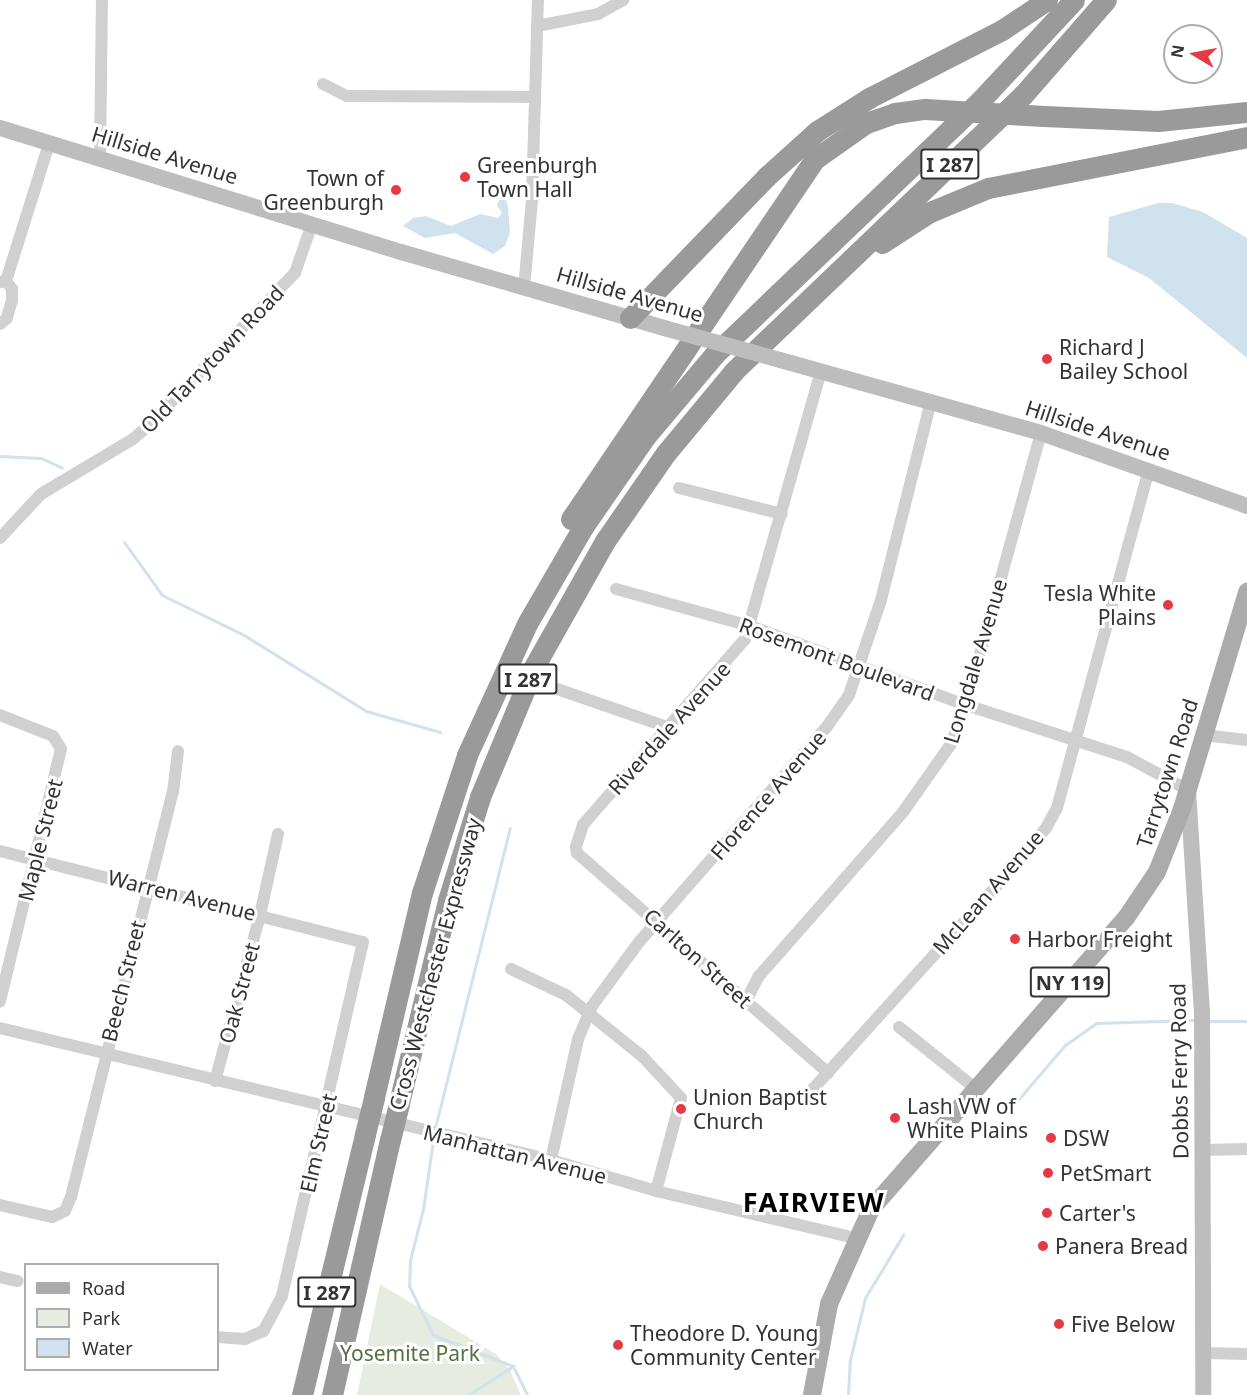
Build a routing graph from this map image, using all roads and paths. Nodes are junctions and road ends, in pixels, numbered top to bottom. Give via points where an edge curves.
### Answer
1 (102, 0) edge
2 (538, 0) edge
3 (623, 0) edge
4 (1047, 0) edge
5 (1074, 0) edge
6 (1106, 0) edge
7 (537, 26) junction
8 (323, 84) dead end
9 (535, 97) junction
10 (1247, 112) edge
11 (0, 128) edge
12 (1247, 137) edge
13 (49, 144) junction
14 (100, 159) junction
15 (312, 224) junction
16 (3, 282) edge
17 (524, 288) junction
18 (630, 318) junction
19 (785, 319) junction
20 (0, 324) edge
21 (822, 371) junction
22 (931, 401) junction
23 (1041, 434) junction
24 (1149, 470) junction
25 (679, 488) dead end
26 (1247, 506) edge
27 (782, 513) junction
28 (0, 538) edge
29 (616, 589) dead end
30 (1247, 592) edge
31 (750, 626) junction
32 (860, 668) junction
33 (557, 689) dead end
34 (966, 705) junction
35 (0, 715) edge
36 (670, 728) junction
37 (1204, 735) junction
38 (1247, 740) edge
39 (1077, 743) junction
40 (178, 751) dead end
41 (455, 789) junction
42 (1188, 790) junction
43 (278, 834) dead end
44 (577, 840) joint
45 (0, 851) edge
46 (35, 858) junction
47 (146, 886) junction
48 (260, 915) junction
49 (658, 922) junction
50 (363, 942) joint
51 (511, 969) dead end
52 (746, 1001) junction
53 (0, 1002) edge
54 (589, 1015) junction
55 (899, 1027) dead end
56 (0, 1028) edge
57 (106, 1053) junction
58 (828, 1073) junction
59 (215, 1081) junction
60 (976, 1089) junction
61 (803, 1100) dead end
62 (326, 1107) junction
63 (1247, 1149) edge
64 (1203, 1150) junction
65 (551, 1160) junction
66 (656, 1191) junction
67 (0, 1205) edge
68 (855, 1238) junction
69 (0, 1277) edge
70 (18, 1281) dead end
71 (219, 1337) edge
72 (1203, 1353) junction
73 (1247, 1354) edge
74 (302, 1395) edge
75 (332, 1395) edge
76 (812, 1395) edge
77 (1203, 1395) edge

1 - 14 street
2 - 7 street
3 - 7 street via 597,14
4 - 18 highway via 1002,30 869,98 817,131 766,177
5 - 41 highway, Cross Westchester Expressway / I 287 via 985,96 741,326 645,437 583,527 528,622 481,722
6 - 19 highway, Cross Westchester Expressway / I 287 via 1017,101
7 - 9 street
8 - 9 street via 346,96
9 - 17 street
10 - 41 highway, bridge via 1158,122 925,109 882,116 851,130 815,159 631,426 552,551 501,651
11 - 13 main road, Hillside Avenue
12 - 19 highway via 1029,179 968,195 912,222
13 - 14 main road, Hillside Avenue
13 - 16 street
14 - 15 main road, Hillside Avenue
15 - 17 main road, Hillside Avenue
15 - 28 street, Old Tarrytown Road via 295,273 150,424 133,439 41,494
16 - 20 street via 12,289 12,300 7,318
17 - 18 main road, Hillside Avenue
18 - 21 main road, Hillside Avenue, bridge
19 - 75 highway, Cross Westchester Expressway / I 287, bridge via 711,398 650,475 586,572 534,666 492,764 464,843
21 - 22 main road, Hillside Avenue
21 - 27 street, Riverdale Avenue
22 - 23 main road, Hillside Avenue
22 - 32 street, Florence Avenue
23 - 24 main road, Hillside Avenue
23 - 34 street, Longdale Avenue
24 - 26 main road, Hillside Avenue
24 - 39 street, McLean Avenue
25 - 27 street
27 - 31 street, Riverdale Avenue
29 - 31 street, Rosemont Boulevard
30 - 37 main road, Tarrytown Road / NY 119
31 - 32 street, Rosemont Boulevard
31 - 36 street, Riverdale Avenue via 736,652
32 - 34 street, Rosemont Boulevard
32 - 49 street, Florence Avenue via 849,695 826,728
33 - 36 street
34 - 39 street, Rosemont Boulevard
34 - 52 street, Longdale Avenue via 940,764 759,976
35 - 46 street, Maple Street via 59,741 60,759
36 - 44 street, Riverdale Avenue via 583,825
37 - 38 street
37 - 42 main road, Tarrytown Road / NY 119
39 - 42 street, Rosemont Boulevard via 1127,757
39 - 58 street, McLean Avenue via 1063,792 1046,828
40 - 47 street, Beech Street via 173,792
41 - 74 highway, Cross Westchester Expressway / I 287, bridge via 422,893
42 - 60 main road, Tarrytown Road / NY 119 via 1165,857 1137,904
42 - 64 main road, Dobbs Ferry Road via 1202,1014
43 - 48 street, Oak Street
44 - 49 street, Carlton Street via 578,853
45 - 46 street, Warren Avenue
46 - 47 street, Warren Avenue
46 - 53 street, Maple Street
47 - 48 street, Warren Avenue
47 - 57 street, Beech Street
48 - 50 street, Warren Avenue
48 - 59 street, Oak Street
49 - 52 street, Carlton Street
49 - 54 street, Florence Avenue via 613,974
50 - 62 street, Elm Street
51 - 54 street via 566,995
52 - 58 street, Carlton Street
54 - 65 street, Florence Avenue via 578,1039
54 - 66 street via 642,1056 681,1098
55 - 60 street
56 - 57 street, Manhattan Avenue
57 - 59 street, Manhattan Avenue
57 - 67 street, Beech Street via 65,1211 52,1217
58 - 61 street, McLean Avenue
59 - 62 street, Manhattan Avenue
60 - 68 main road, Tarrytown Road / NY 119 via 877,1201
62 - 65 street, Manhattan Avenue
62 - 71 street, Elm Street via 282,1296 271,1321 245,1339
63 - 64 street
64 - 72 main road, Dobbs Ferry Road
65 - 66 street, Manhattan Avenue
66 - 68 street, Manhattan Avenue
68 - 76 main road, Tarrytown Road / NY 119 via 824,1321
69 - 70 street
72 - 73 street
72 - 77 main road, Dobbs Ferry Road

